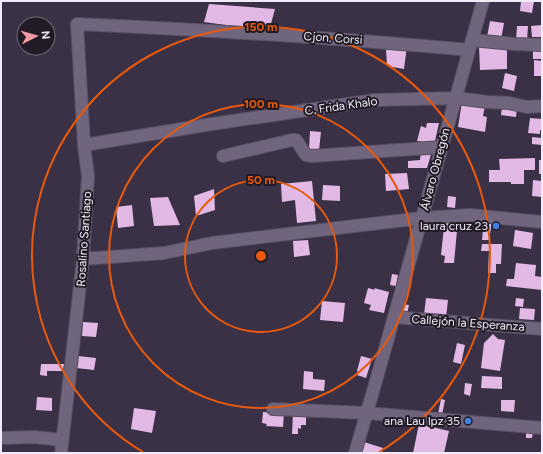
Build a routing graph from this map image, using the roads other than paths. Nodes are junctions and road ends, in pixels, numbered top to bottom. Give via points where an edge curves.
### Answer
1 (483, 1) edge
2 (77, 24) joint
3 (471, 45) junction
4 (542, 45) edge
5 (456, 98) junction
6 (542, 106) edge
7 (84, 146) junction
8 (442, 147) junction
9 (223, 156) dead end
10 (422, 218) junction
11 (542, 222) edge
12 (83, 259) junction
13 (394, 317) junction
14 (542, 329) edge
15 (273, 408) dead end
16 (367, 413) junction
17 (542, 428) edge
18 (1, 438) edge
19 (62, 440) junction
20 (61, 453) edge
21 (355, 453) edge

1 - 3 street, Álvaro Obregón
2 - 3 street, Cjon. Corsi
2 - 7 street, Rosalino Santiago
3 - 4 street, Cjon. Corsi
3 - 5 street, Álvaro Obregón
5 - 6 street, C. Frida Khalo via 527,107
5 - 7 street, C. Frida Khalo via 375,100
5 - 8 street, Álvaro Obregón
7 - 12 street, Rosalino Santiago via 88,176
8 - 9 street via 312,156 306,155 296,140 292,140
8 - 10 street, Álvaro Obregón
10 - 11 street via 470,215
10 - 12 street via 212,244 164,253
10 - 13 street, Álvaro Obregón
12 - 19 street, Rosalino Santiago
13 - 14 street, Callejón la Esperanza
13 - 16 street, Álvaro Obregón
15 - 16 street
16 - 17 street
16 - 21 street, Álvaro Obregón
18 - 19 street via 35,437
19 - 20 street, Rosalino Santiago

